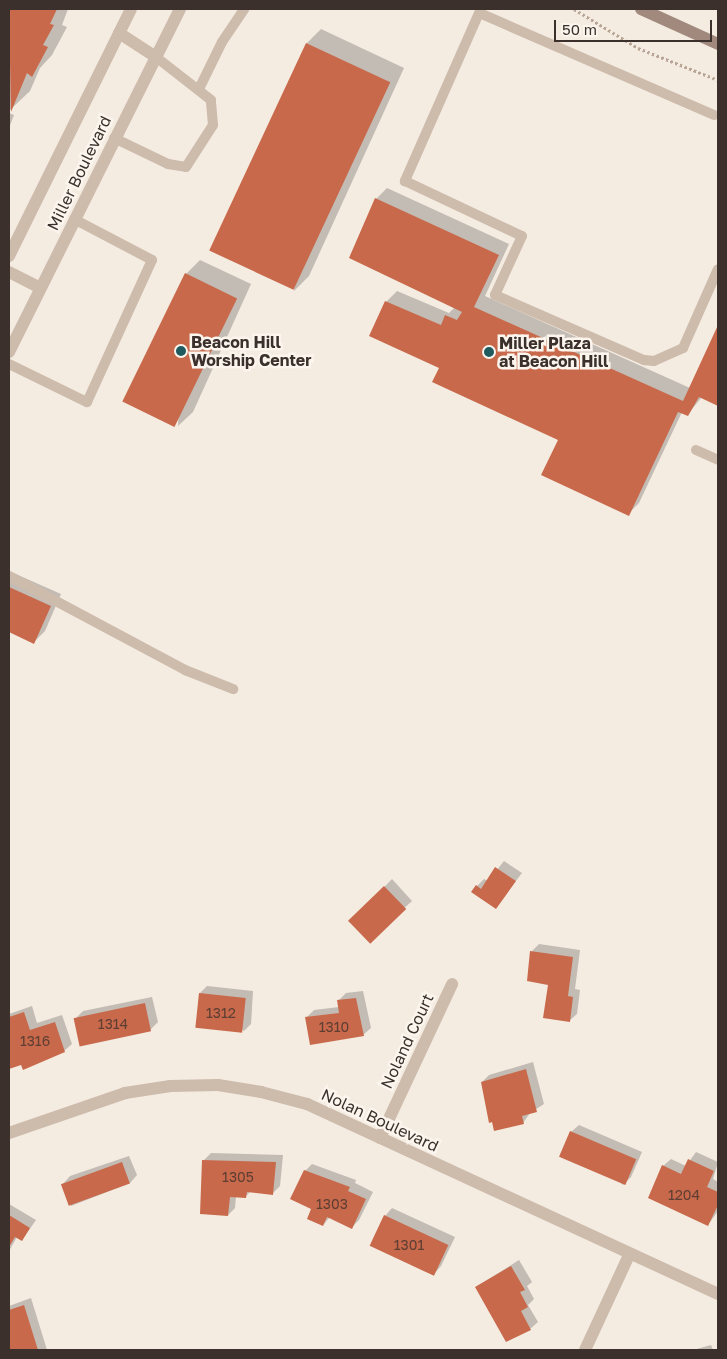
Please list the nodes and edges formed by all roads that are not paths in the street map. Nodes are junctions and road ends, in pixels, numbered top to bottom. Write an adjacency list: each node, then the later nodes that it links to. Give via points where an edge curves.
1 (131, 9): 5 (street, Miller Boulevard)
2 (180, 9): 7 (street, Miller Boulevard)
3 (244, 9): 8 (lane, via 222,42)
4 (642, 9): 6 (main road)
5 (119, 33): 7 (street); 12 (street, Miller Boulevard)
6 (718, 44)
7 (156, 57): 8 (lane); 10 (street, Miller Boulevard)
8 (199, 88): 10 (lane, via 211,100 214,124 186,167 168,164)
9 (717, 113): 13 (lane, via 479,13 405,181 522,236 495,295 644,360 654,361 683,348)
10 (114, 138): 11 (street, Miller Boulevard)
11 (74, 219): 15 (street, Miller Boulevard); 17 (lane, via 152,260 86,402)
12 (9, 256)
13 (718, 269)
14 (9, 272): 15 (street)
15 (40, 288): 16 (street, Miller Boulevard)
16 (9, 352)
17 (9, 364)
18 (696, 450): 19 (lane)
19 (718, 460)
20 (9, 576): 21 (lane, via 185,670)
21 (233, 690)
22 (452, 984): 24 (street, Noland Court)
23 (9, 1133): 24 (street, Nolan Boulevard, via 125,1093 170,1086 218,1085 307,1104)
24 (380, 1138): 25 (street, Nolan Boulevard)
25 (629, 1256): 26 (street, Nolan Boulevard); 27 (street)
26 (718, 1294)
27 (585, 1350)

